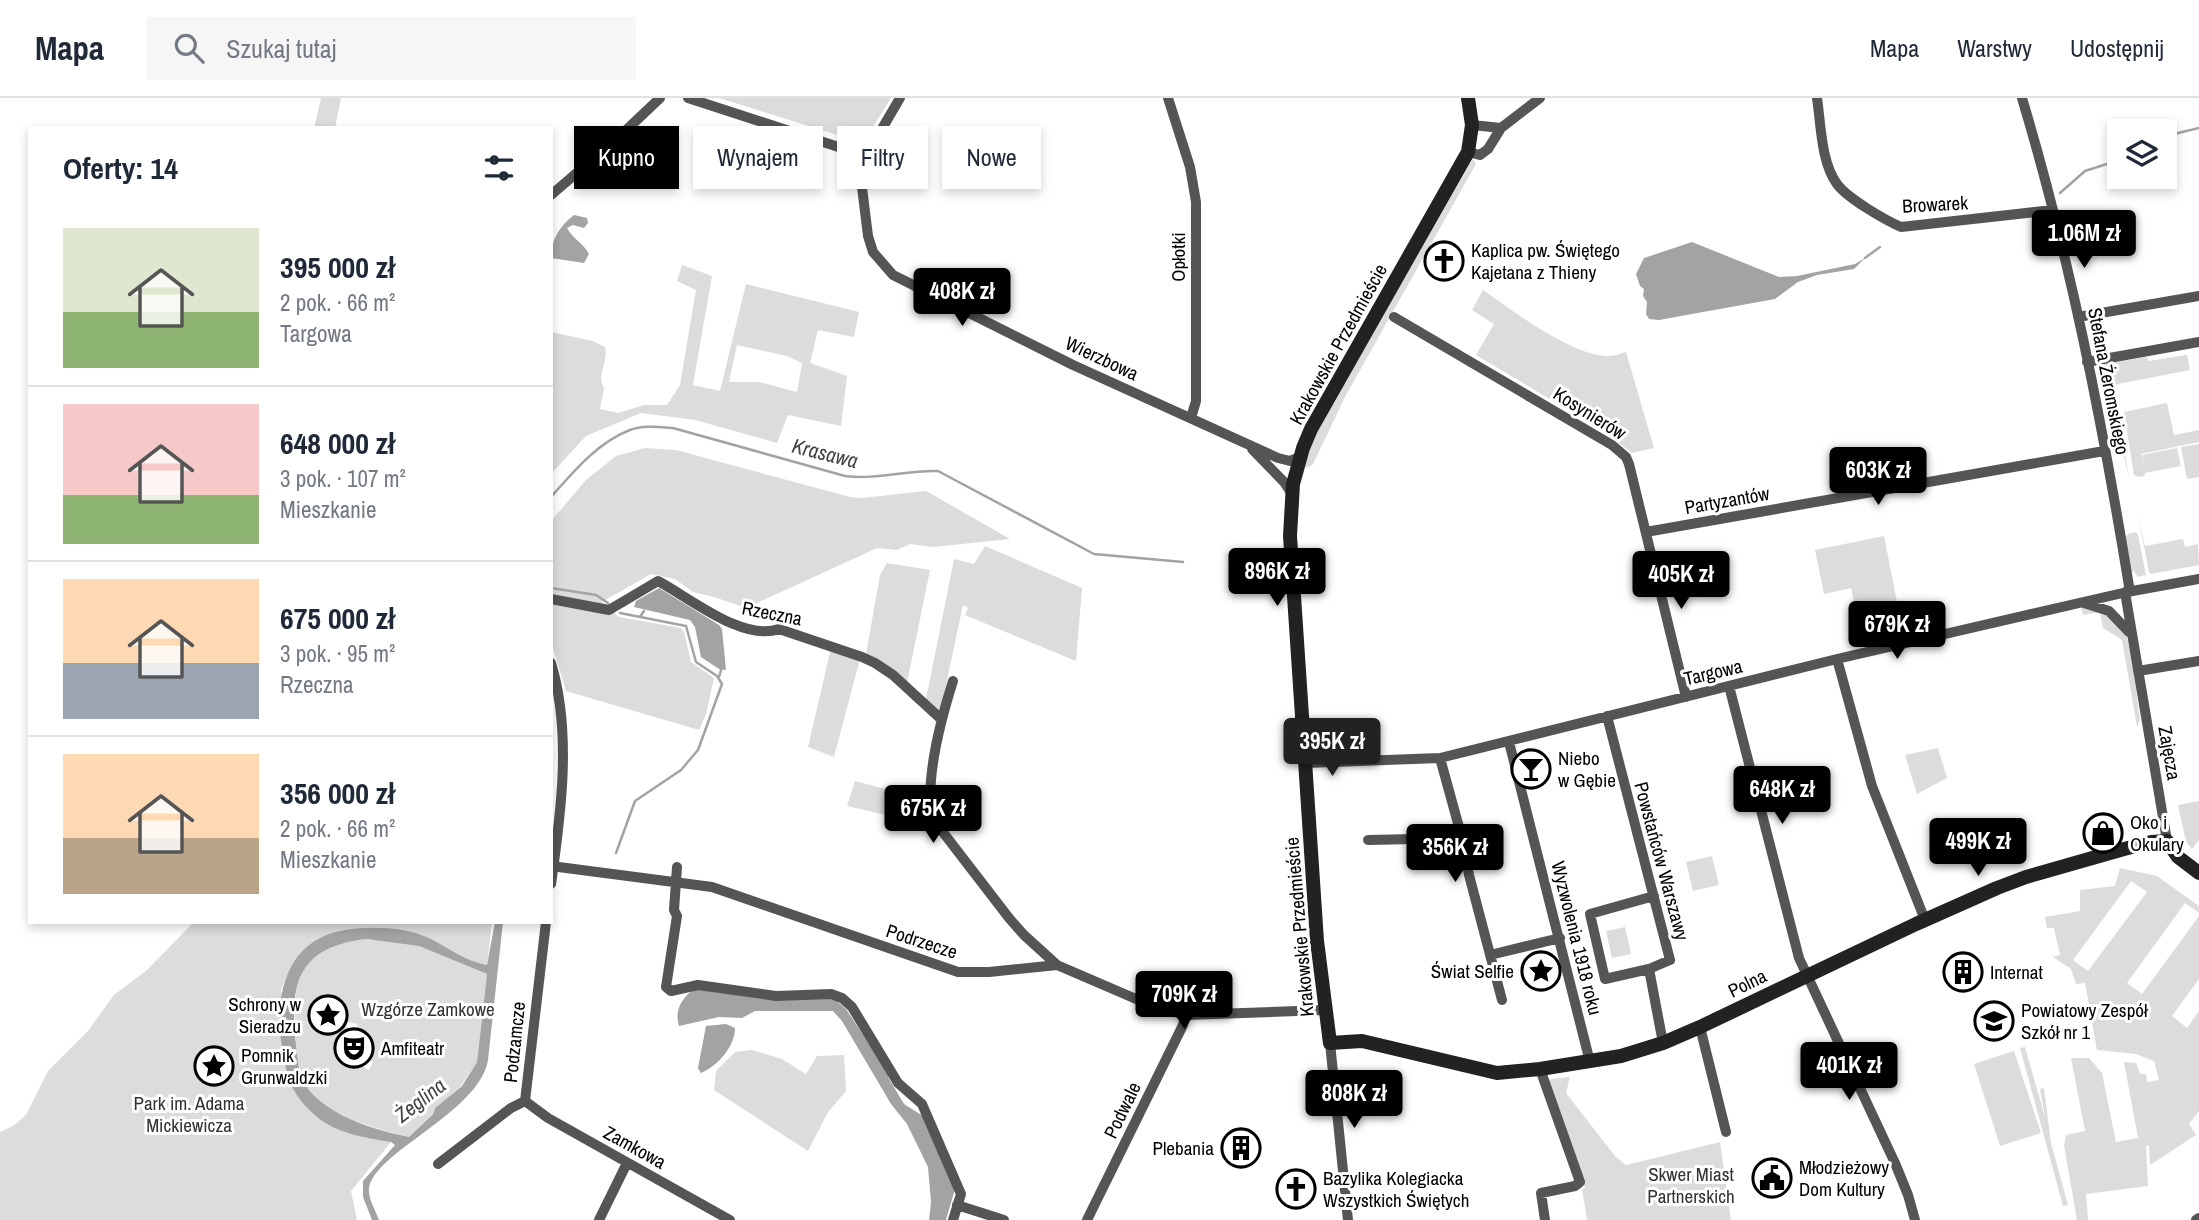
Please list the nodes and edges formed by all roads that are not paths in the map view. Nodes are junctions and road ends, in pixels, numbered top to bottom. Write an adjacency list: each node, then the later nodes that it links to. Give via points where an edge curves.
1 (688, 98): 12 (street)
2 (900, 98): 10 (street, Wierzbowa)
3 (1168, 98): 22 (street, Opłotki, via 1196,202 1196,401)
4 (1468, 98): 9 (street, Krakowskie Przedmieście)
5 (1540, 98): 11 (street)
6 (1817, 98): 16 (street, Browarek, via 1828,165 1838,187 1884,219 1901,227)
7 (2022, 98): 16 (street, Stefana Żeromskiego)
8 (657, 100): 15 (street)
9 (1472, 125): 11 (street); 13 (street, Krakowskie Przedmieście)
10 (884, 126)
11 (1501, 128): 13 (street, via 1488,149)
12 (837, 147)
13 (1474, 153): 25 (street, Krakowskie Przedmieście, via 1329,393)
14 (862, 189): 22 (street, Wierzbowa, via 873,252 893,275)
15 (553, 193)
16 (2053, 210): 19 (street, Stefana Żeromskiego)
17 (2199, 296): 19 (street)
18 (1394, 317): 27 (street, Kosynierów, via 1620,451 1629,464)
19 (2078, 317): 21 (street, Stefana Żeromskiego)
20 (2199, 342): 21 (street)
21 (2087, 362): 24 (street, Stefana Żeromskiego)
22 (1191, 418): 23 (street, Wierzbowa)
23 (1247, 444): 25 (street, Wierzbowa, via 1284,461); 26 (street, Wierzbowa)
24 (2104, 451): 27 (street, Partyzantów); 29 (street, Stefana Żeromskiego)
25 (1300, 457): 26 (street, Krakowskie Przedmieście)
26 (1292, 494): 44 (street, Krakowskie Przedmieście, via 1290,536)
27 (1646, 532): 39 (street, Kosynierów)
28 (2199, 579): 29 (street, Targowa)
29 (2127, 592): 31 (street, Targowa); 32 (street, Zajęcza)
30 (553, 599): 41 (street, Rzeczna, via 609,610 659,581 726,622 768,633 779,629 862,657 893,675)
31 (2080, 602): 32 (street, via 2109,611); 33 (street, Targowa)
32 (2132, 635): 35 (street, Zajęcza)
33 (1838, 659): 38 (street, Targowa); 54 (street, via 1872,786)
34 (2199, 661): 35 (street)
35 (2138, 671): 47 (street, Zajęcza)
36 (553, 672): 48 (street, via 562,750)
37 (953, 681): 41 (street)
38 (1729, 686): 39 (street, Targowa); 60 (street)
39 (1686, 696): 40 (street, Targowa)
40 (1606, 716): 42 (street, Targowa); 53 (street, Powstańców Warszawy)
41 (941, 719): 58 (street, via 932,818 1016,926)
42 (1509, 742): 43 (street, Targowa); 56 (street, Wyzwolenia 1918 roku)
43 (1440, 758): 44 (street, Targowa); 45 (street)
44 (1305, 763): 62 (street, Krakowskie Przedmieście)
45 (1462, 838): 46 (street); 57 (street)
46 (1368, 840)
47 (2167, 841): 51 (street, via 2178,858); 54 (street, Polna, via 2026,877)
48 (553, 854)
49 (553, 866): 52 (street, Podrzecze)
50 (677, 867): 52 (street)
51 (2199, 873)
52 (675, 881): 58 (street, Podrzecze, via 738,895 947,970 968,973); 73 (street, via 677,916 666,986 671,990 698,985 776,996 820,993 842,998 898,1083 922,1104 957,1182 961,1194)
53 (1654, 896): 59 (street, Powstańców Warszawy, via 1670,960); 59 (street, via 1590,914 1605,979)
54 (1925, 920): 60 (street, Polna)
55 (546, 924): 69 (street, Podzamcze)
56 (1560, 938): 57 (street); 67 (street, Wyzwolenia 1918 roku)
57 (1490, 955): 61 (street)
58 (1057, 965): 63 (street, Podrzecze, via 1139,1001)
59 (1649, 969): 66 (street)
60 (1807, 976): 64 (street, Polna); 81 (street, via 1895,1163)
61 (1502, 1000)
62 (1325, 1010): 63 (street, Podrzecze); 65 (street, Krakowskie Przedmieście)
63 (1185, 1015): 78 (street, Podwale)
64 (1700, 1027): 66 (street, Polna); 70 (street)
65 (1329, 1043): 68 (street, Polna, via 1362,1041 1497,1073); 79 (street)
66 (1663, 1043): 67 (street, Polna)
67 (1590, 1062): 68 (street, Polna)
68 (1540, 1069): 80 (street, via 1580,1182 1541,1193)
69 (525, 1101): 71 (street, Zamkowa); 72 (street, Podzamcze)
70 (1726, 1132)
71 (627, 1163): 74 (street); 75 (street, Zamkowa)
72 (438, 1164)
73 (957, 1205): 76 (street); 77 (street)
74 (599, 1220)
75 (730, 1220)
76 (953, 1220)
77 (1004, 1220)
78 (1087, 1220)
79 (1348, 1220)
80 (1545, 1220)
81 (1915, 1220)

